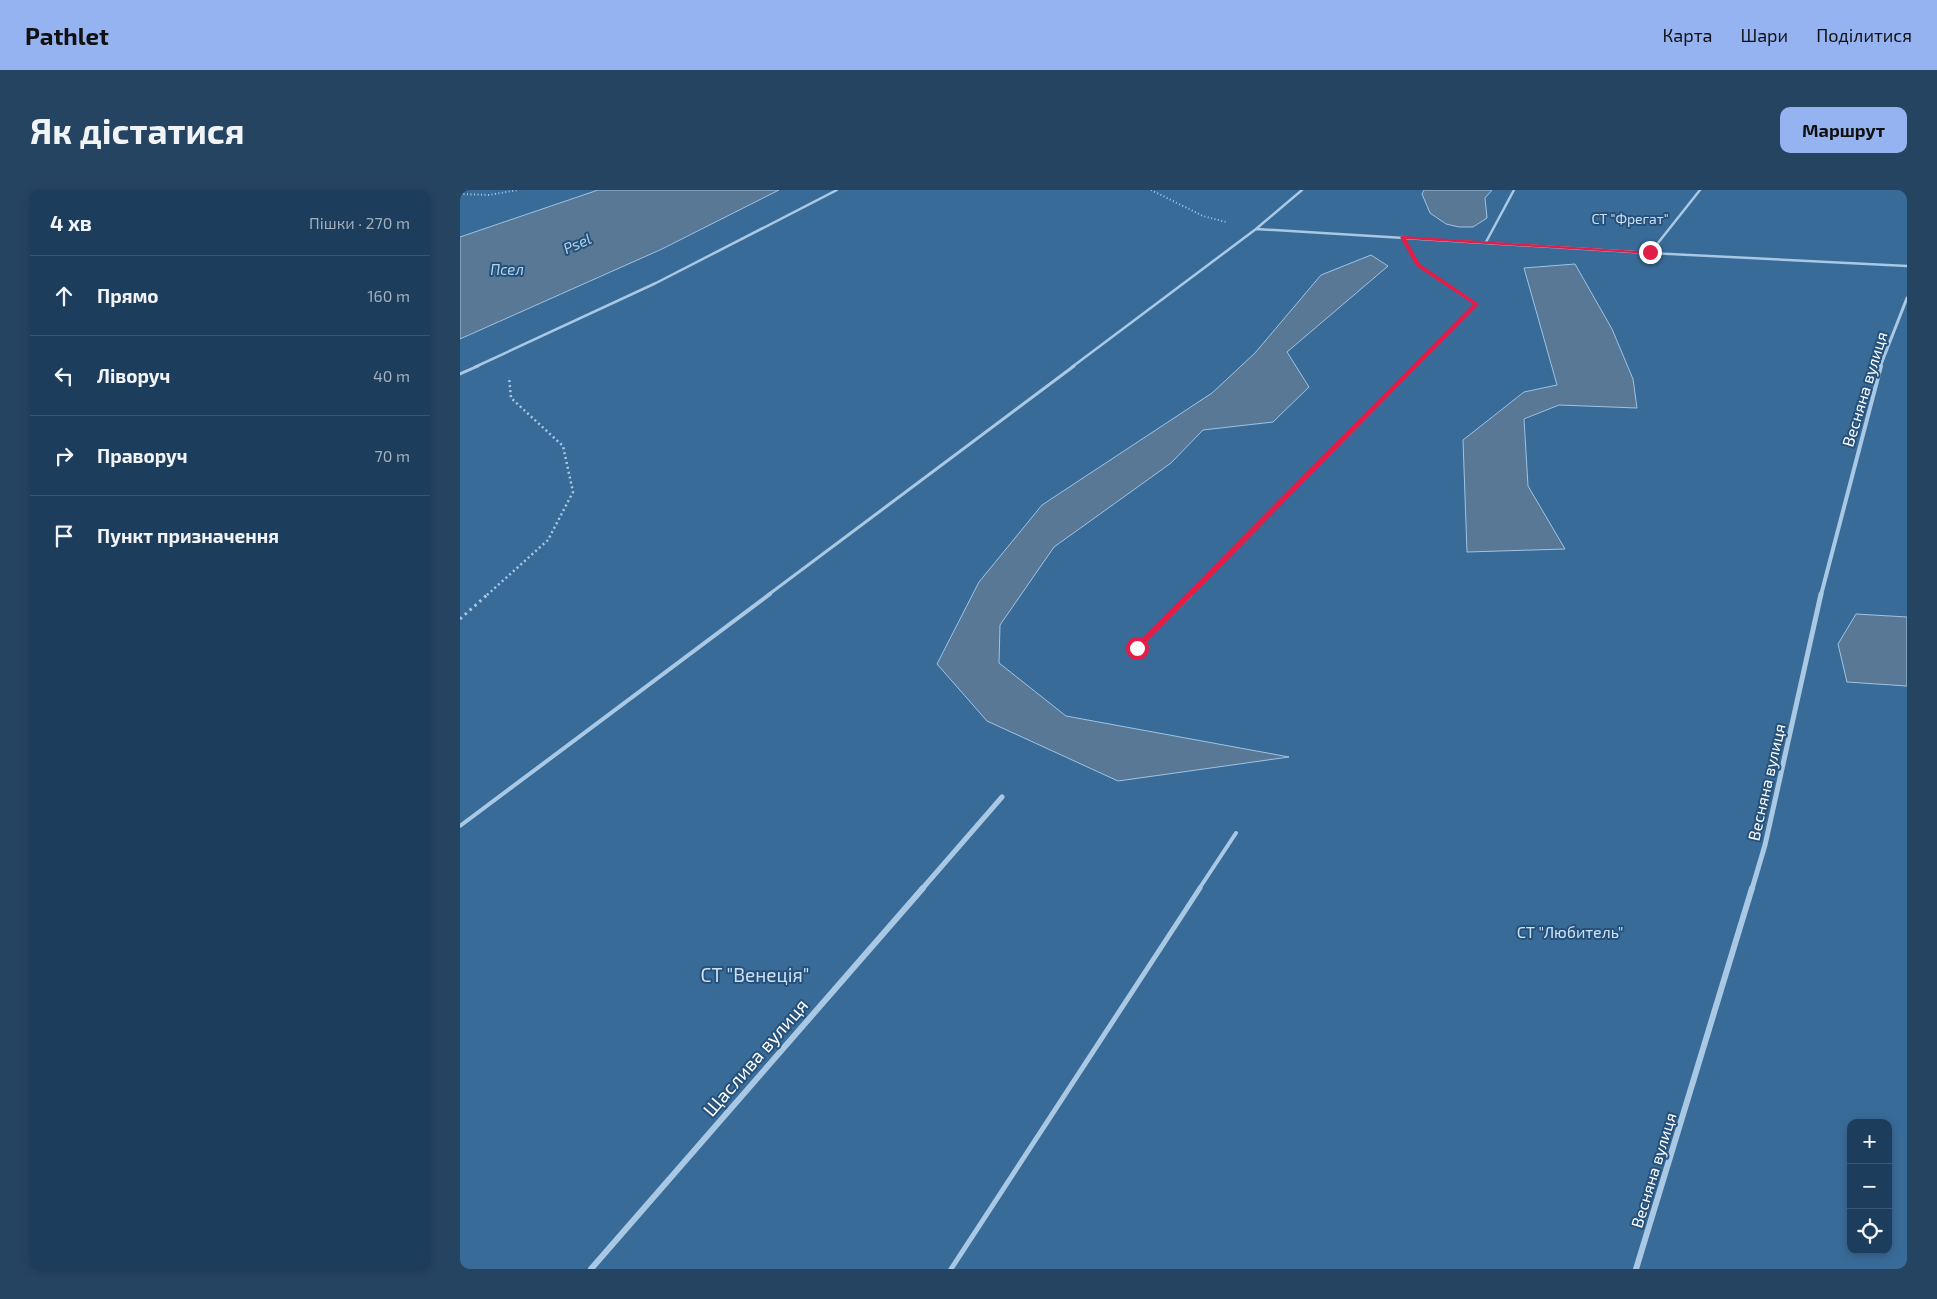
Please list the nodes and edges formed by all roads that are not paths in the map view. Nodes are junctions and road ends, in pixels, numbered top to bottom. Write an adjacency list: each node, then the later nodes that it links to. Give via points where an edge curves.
1 (837, 190): 11 (lane, via 656,282)
2 (1302, 190): 5 (lane)
3 (1514, 190): 7 (lane)
4 (1700, 190): 8 (lane)
5 (1256, 229): 6 (lane); 14 (lane)
6 (1402, 237): 7 (lane); 12 (lane, via 1418,265 1476,304)
7 (1486, 242): 8 (lane)
8 (1650, 252): 9 (lane)
9 (1907, 266)
10 (1907, 298): 18 (street, Весняна вулиця, via 1880,368 1824,582 1765,845)
11 (460, 374)
12 (1137, 648)
13 (1002, 796): 16 (street, Щаслива вулиця)
14 (460, 826)
15 (1236, 832): 17 (lane)
16 (591, 1269)
17 (951, 1269)
18 (1636, 1269)

